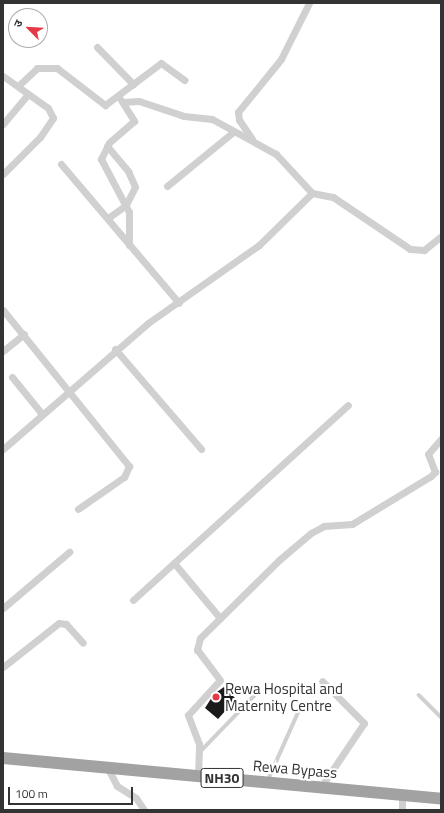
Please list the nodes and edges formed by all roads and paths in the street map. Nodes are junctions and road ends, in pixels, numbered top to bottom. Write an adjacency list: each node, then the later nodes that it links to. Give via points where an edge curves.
1 (309, 3): 11 (street, via 281,59 238,112 239,120)
2 (98, 47): 5 (street)
3 (3, 76): 6 (street)
4 (184, 80): 5 (street, via 161,64)
5 (133, 84): 8 (street)
6 (18, 86): 7 (street); 8 (street, via 37,68 46,66 70,75 102,104 108,105)
7 (28, 94): 9 (street); 14 (street, via 48,108 53,118 40,137)
8 (121, 99): 10 (street, via 139,100 184,116 212,119); 12 (street, via 134,120)
9 (3, 124)
10 (232, 133): 11 (street); 15 (street)
11 (252, 139): 16 (street, via 276,154)
12 (107, 146): 17 (street, via 101,166); 17 (street, via 134,180 135,193)
13 (62, 164): 18 (street)
14 (3, 174)
15 (168, 186)
16 (312, 193): 19 (street, via 333,197 410,249 424,250); 21 (street, via 254,249)
17 (126, 205): 18 (street); 20 (street, via 132,226)
18 (108, 218): 20 (street)
19 (441, 236)
20 (129, 245): 21 (street)
21 (179, 303): 24 (street)
22 (3, 310): 23 (street)
23 (24, 334): 25 (street); 27 (street)
24 (115, 349): 27 (street); 32 (street)
25 (3, 351)
26 (12, 377): 29 (street)
27 (70, 389): 29 (street); 33 (street, via 129,466 124,477)
28 (348, 405): 35 (street)
29 (42, 414): 31 (street)
30 (441, 439): 38 (street, via 428,454 435,472 432,476 352,524 324,526 311,533)
31 (3, 449)
32 (201, 449)
33 (78, 509)
34 (69, 552): 37 (street)
35 (174, 563): 36 (street); 38 (street)
36 (133, 600)
37 (3, 608)
38 (220, 618): 46 (street, via 200,638 197,646 220,680 188,715)
39 (83, 643): 40 (street, via 66,624 59,623)
40 (3, 667)
41 (322, 681): 51 (street, via 364,723)
42 (258, 692): 46 (lane)
43 (419, 695): 45 (lane)
44 (301, 706): 50 (lane)
45 (441, 717)
46 (200, 752): 49 (street)
47 (3, 758): 48 (highway, Rewa Bypass / NH30)
48 (107, 767): 49 (highway, Rewa Bypass / NH30); 54 (street, via 117,786 136,798)
49 (198, 776): 50 (highway, Rewa Bypass / NH30)
50 (266, 782): 51 (highway, Rewa Bypass / NH30)
51 (322, 787): 52 (highway, Rewa Bypass / NH30)
52 (402, 796): 53 (highway, Rewa Bypass / NH30); 55 (street)
53 (441, 799)
54 (144, 810)
55 (402, 810)

